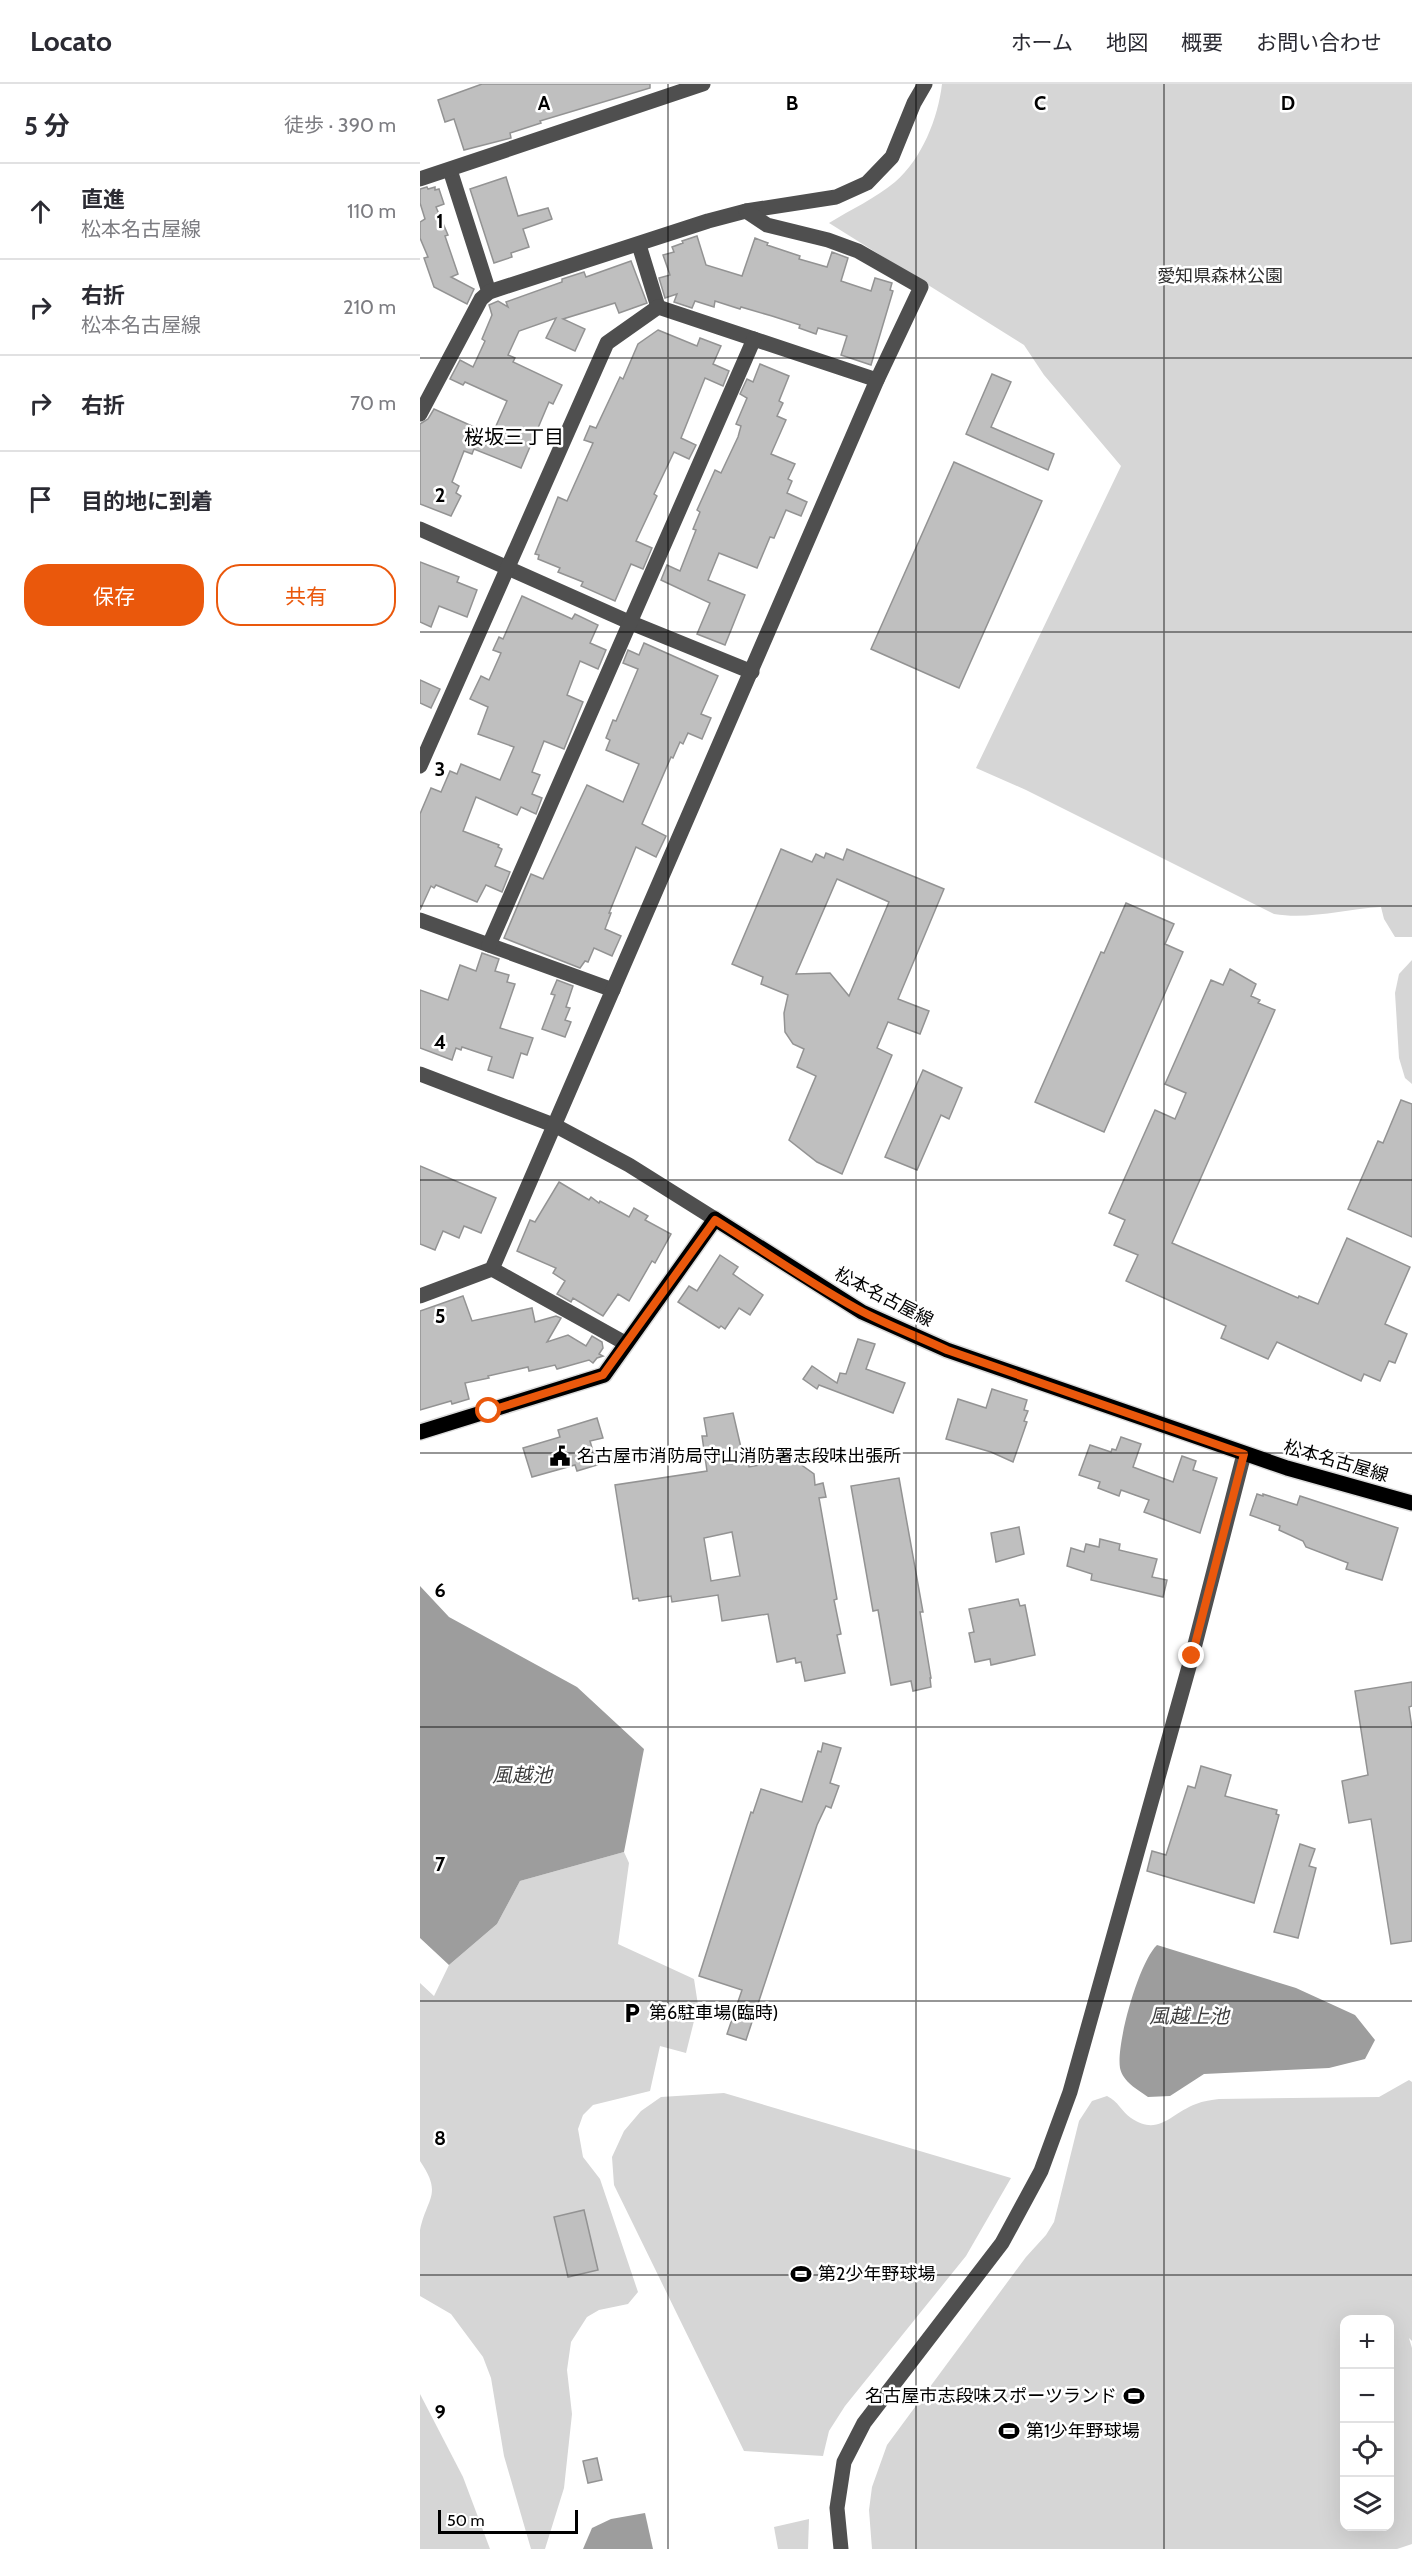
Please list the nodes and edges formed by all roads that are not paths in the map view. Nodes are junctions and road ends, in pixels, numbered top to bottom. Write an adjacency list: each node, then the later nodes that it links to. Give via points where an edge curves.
1 (703, 84): 3 (street)
2 (926, 84): 5 (street, via 892,157 867,183 836,197)
3 (450, 170): 4 (street); 7 (street)
4 (420, 178)
5 (746, 211): 6 (street); 10 (street, via 767,225 858,251 921,287)
6 (639, 245): 7 (street); 8 (street)
7 (489, 292): 11 (street, via 481,299)
8 (658, 307): 9 (street); 13 (street, via 607,343)
9 (754, 339): 10 (street); 14 (street)
10 (877, 380): 15 (street)
11 (420, 414)
12 (420, 529): 13 (street)
13 (509, 569): 14 (street); 16 (street)
14 (629, 622): 15 (street); 18 (street)
15 (752, 672): 19 (street)
16 (420, 766)
17 (420, 920): 18 (street)
18 (489, 945): 19 (street)
19 (613, 990): 21 (street)
20 (420, 1074): 21 (street)
21 (556, 1126): 22 (street, via 628,1165); 23 (street)
22 (715, 1220): 25 (main road); 27 (main road, 松本名古屋線, via 862,1311 947,1350)
23 (492, 1269): 24 (street); 25 (street)
24 (420, 1296)
25 (625, 1343): 26 (main road, via 603,1375)
26 (420, 1432)
27 (1244, 1454): 28 (main road, 松本名古屋線); 29 (street, via 1070,2092 1045,2161 1002,2243 864,2423 844,2462 837,2508)
28 (1412, 1503)
29 (841, 2549)

